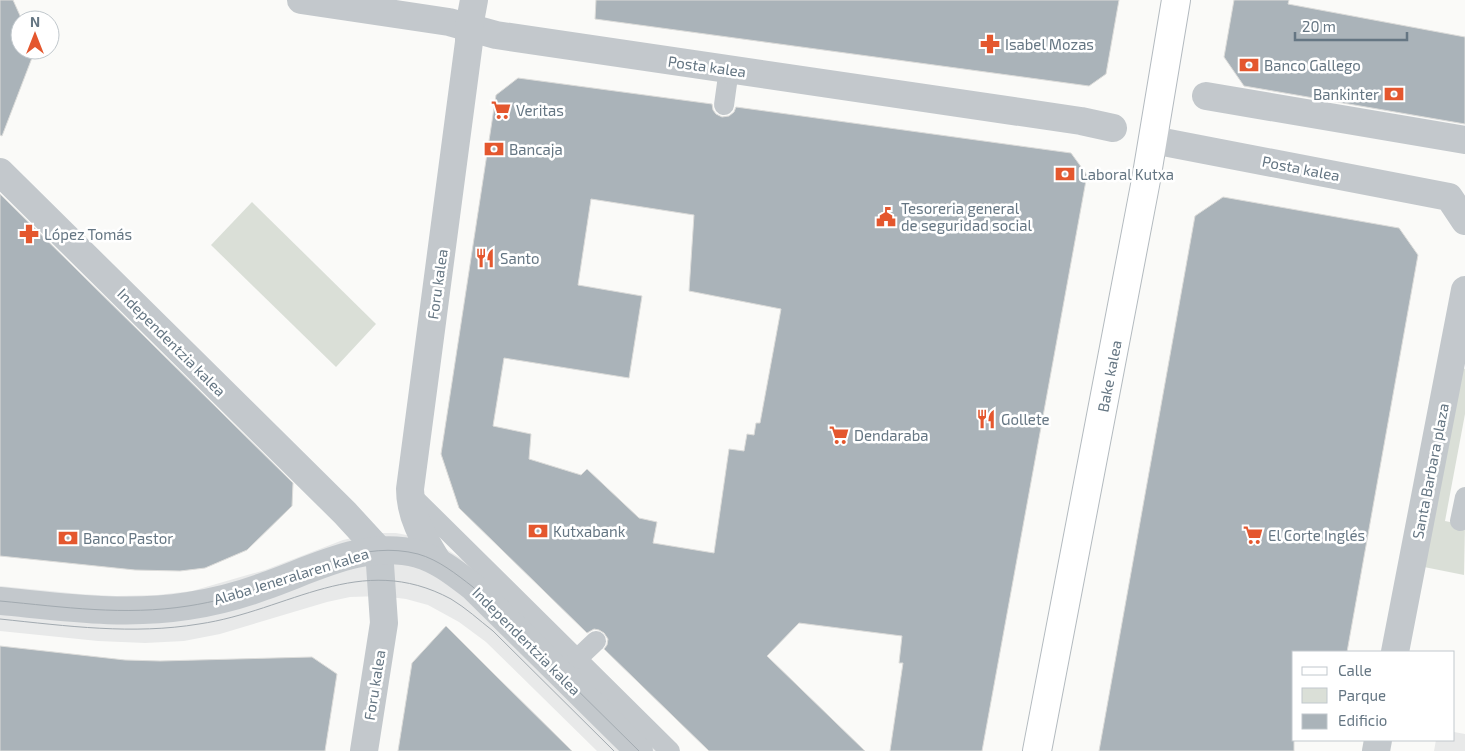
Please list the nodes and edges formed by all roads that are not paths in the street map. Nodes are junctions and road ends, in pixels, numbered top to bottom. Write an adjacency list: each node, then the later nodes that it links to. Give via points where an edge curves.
1 (301, 0): 4 (street, Posta kalea)
2 (474, 0): 4 (street, Foru kalea)
3 (1176, 0): 9 (main road, Bake kalea)
4 (469, 27): 5 (street, Posta kalea, via 496,35); 15 (street, Foru kalea)
5 (729, 69): 7 (lane); 8 (street, Posta kalea)
6 (1206, 96): 10 (street)
7 (724, 105)
8 (1113, 128)
9 (1153, 140): 12 (street, Posta kalea); 27 (main road, Bake kalea)
10 (1465, 140)
11 (0, 172): 18 (street, Independentzia kalea, via 345,513)
12 (1457, 200): 13 (street)
13 (1465, 221)
14 (1465, 290): 22 (street, Santa Barbara plaza)
15 (410, 494): 19 (street, Foru kalea, via 411,510); 23 (lane)
16 (1465, 497): 17 (lane)
17 (1460, 521)
18 (391, 550): 19 (street, Independentzia kalea); 20 (street, Alaba Jeneralaren kalea, via 344,558 242,594 190,606 106,611); 24 (street, Foru kalea, via 384,623)
19 (438, 562): 25 (street, Independentzia kalea, via 473,587)
20 (0, 601)
21 (596, 641): 23 (lane)
22 (1396, 651)
23 (577, 659): 26 (lane)
24 (364, 751)
25 (639, 751)
26 (670, 751)
27 (1037, 751)

